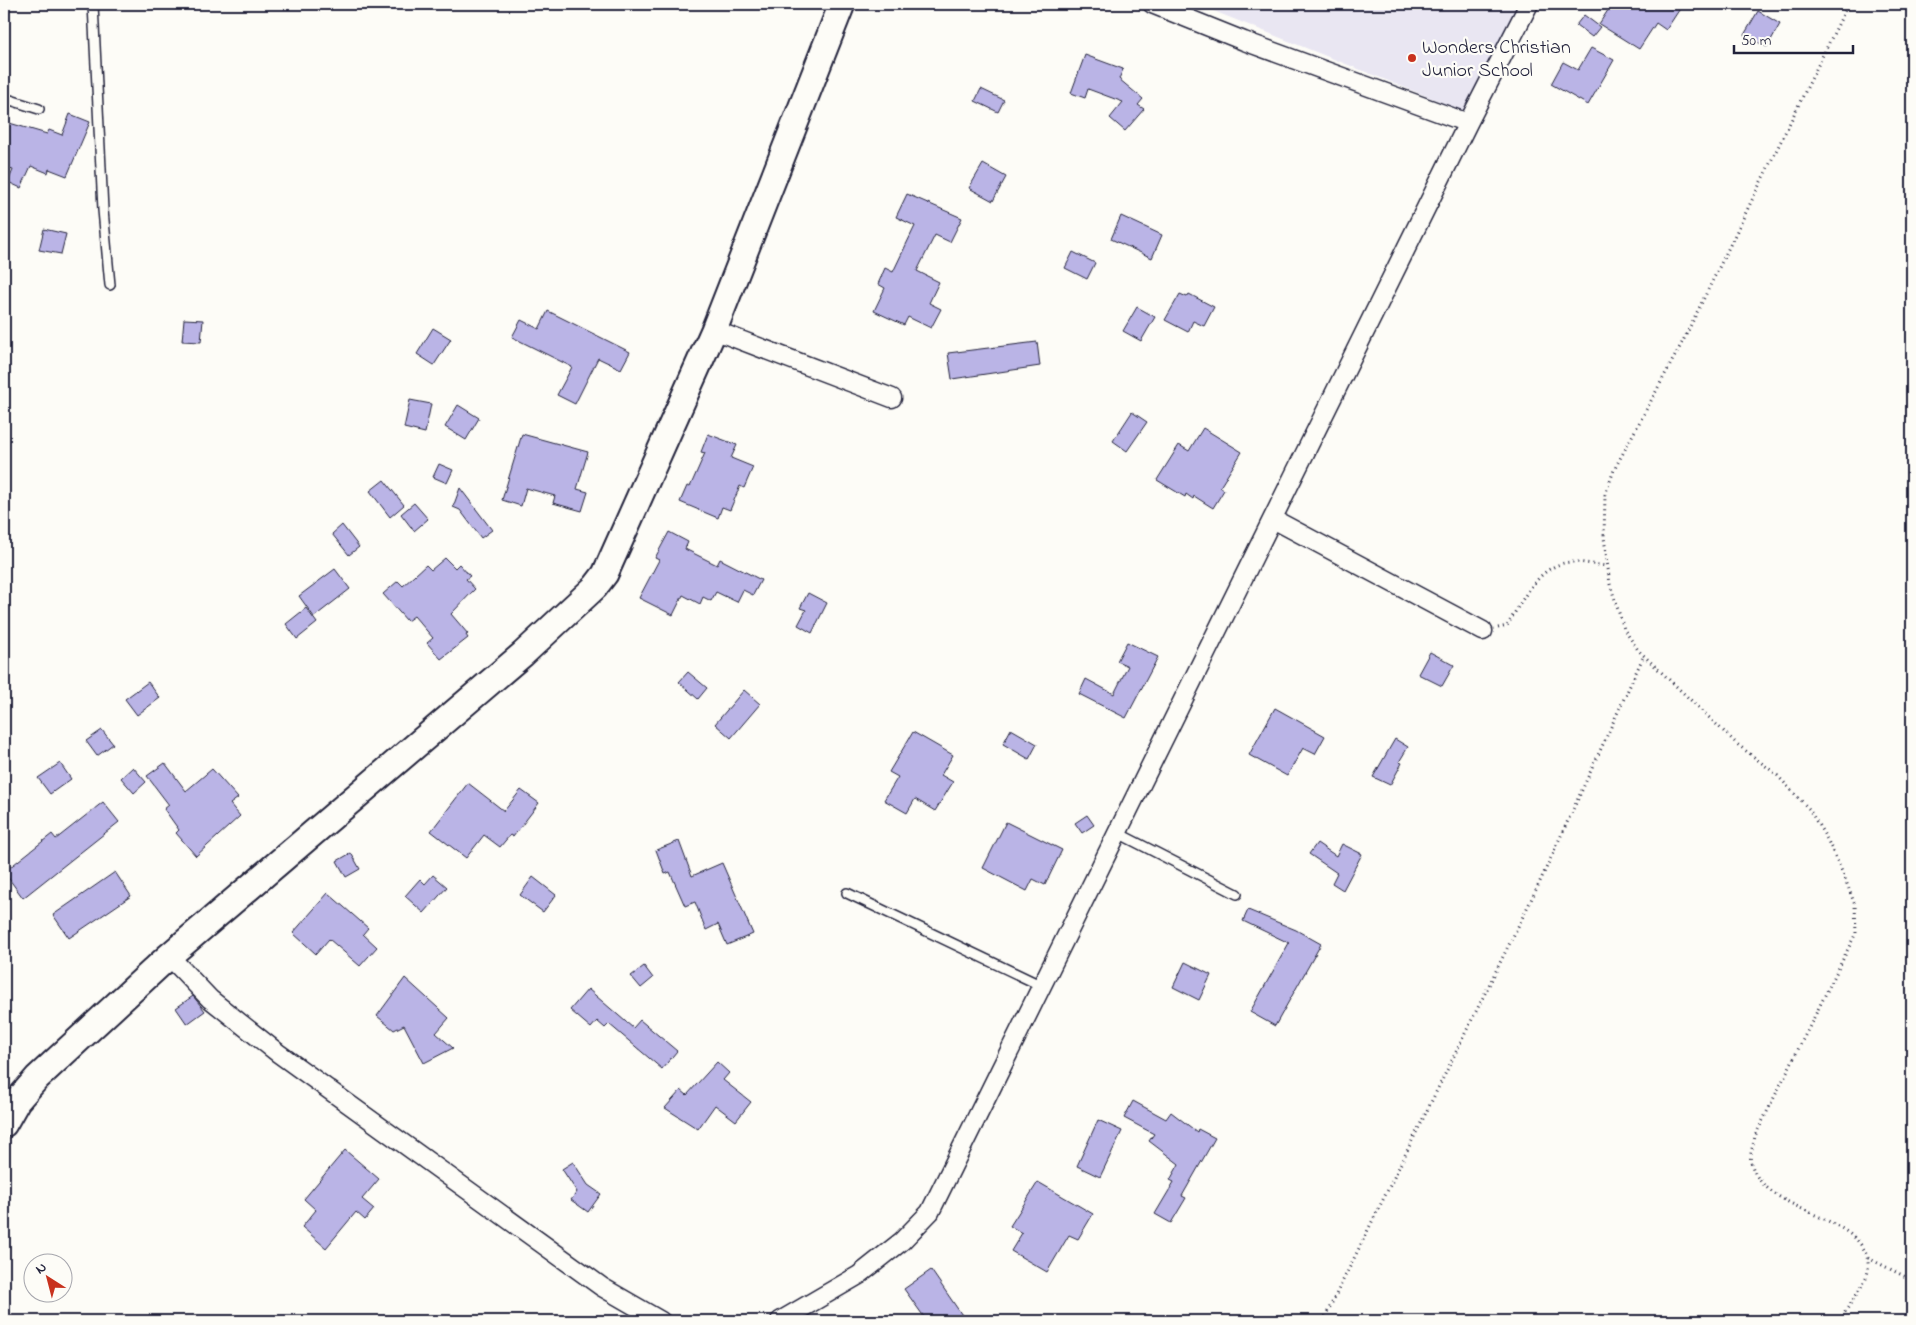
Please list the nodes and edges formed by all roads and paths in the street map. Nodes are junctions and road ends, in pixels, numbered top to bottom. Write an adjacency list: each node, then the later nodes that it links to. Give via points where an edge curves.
1 (93, 4): 9 (lane)
2 (842, 4): 10 (street)
3 (1152, 4): 8 (street)
4 (1529, 4): 8 (street)
5 (1848, 4): 13 (path, via 1683,341 1614,470 1605,495 1604,537)
6 (4, 98): 7 (lane)
7 (39, 109)
8 (1468, 123): 12 (street)
9 (110, 285)
10 (714, 330): 11 (street); 19 (street, via 613,560 595,587 523,654)
11 (892, 398)
12 (1273, 520): 14 (street); 16 (street)
13 (1608, 566): 14 (path, via 1570,562 1544,571 1508,626); 15 (path, via 1624,629)
14 (1482, 631)
15 (1644, 655): 22 (path, via 1737,744 1776,774 1809,809 1828,841 1855,905 1856,933 1759,1128 1751,1161 1766,1187 1793,1206 1838,1226 1862,1246); 26 (path, via 1537,888)
16 (1116, 832): 18 (lane); 20 (street)
17 (847, 893): 20 (lane)
18 (1237, 894)
19 (169, 956): 21 (street, via 38,1078 17,1101); 24 (street, via 210,999 278,1053 602,1287)
20 (1042, 986): 25 (street, via 930,1212 902,1242 859,1276)
21 (4, 1124)
22 (1868, 1258): 23 (path); 27 (path, via 1868,1274)
23 (1912, 1280)
24 (661, 1321)
25 (780, 1321)
26 (1323, 1321)
27 (1840, 1321)

